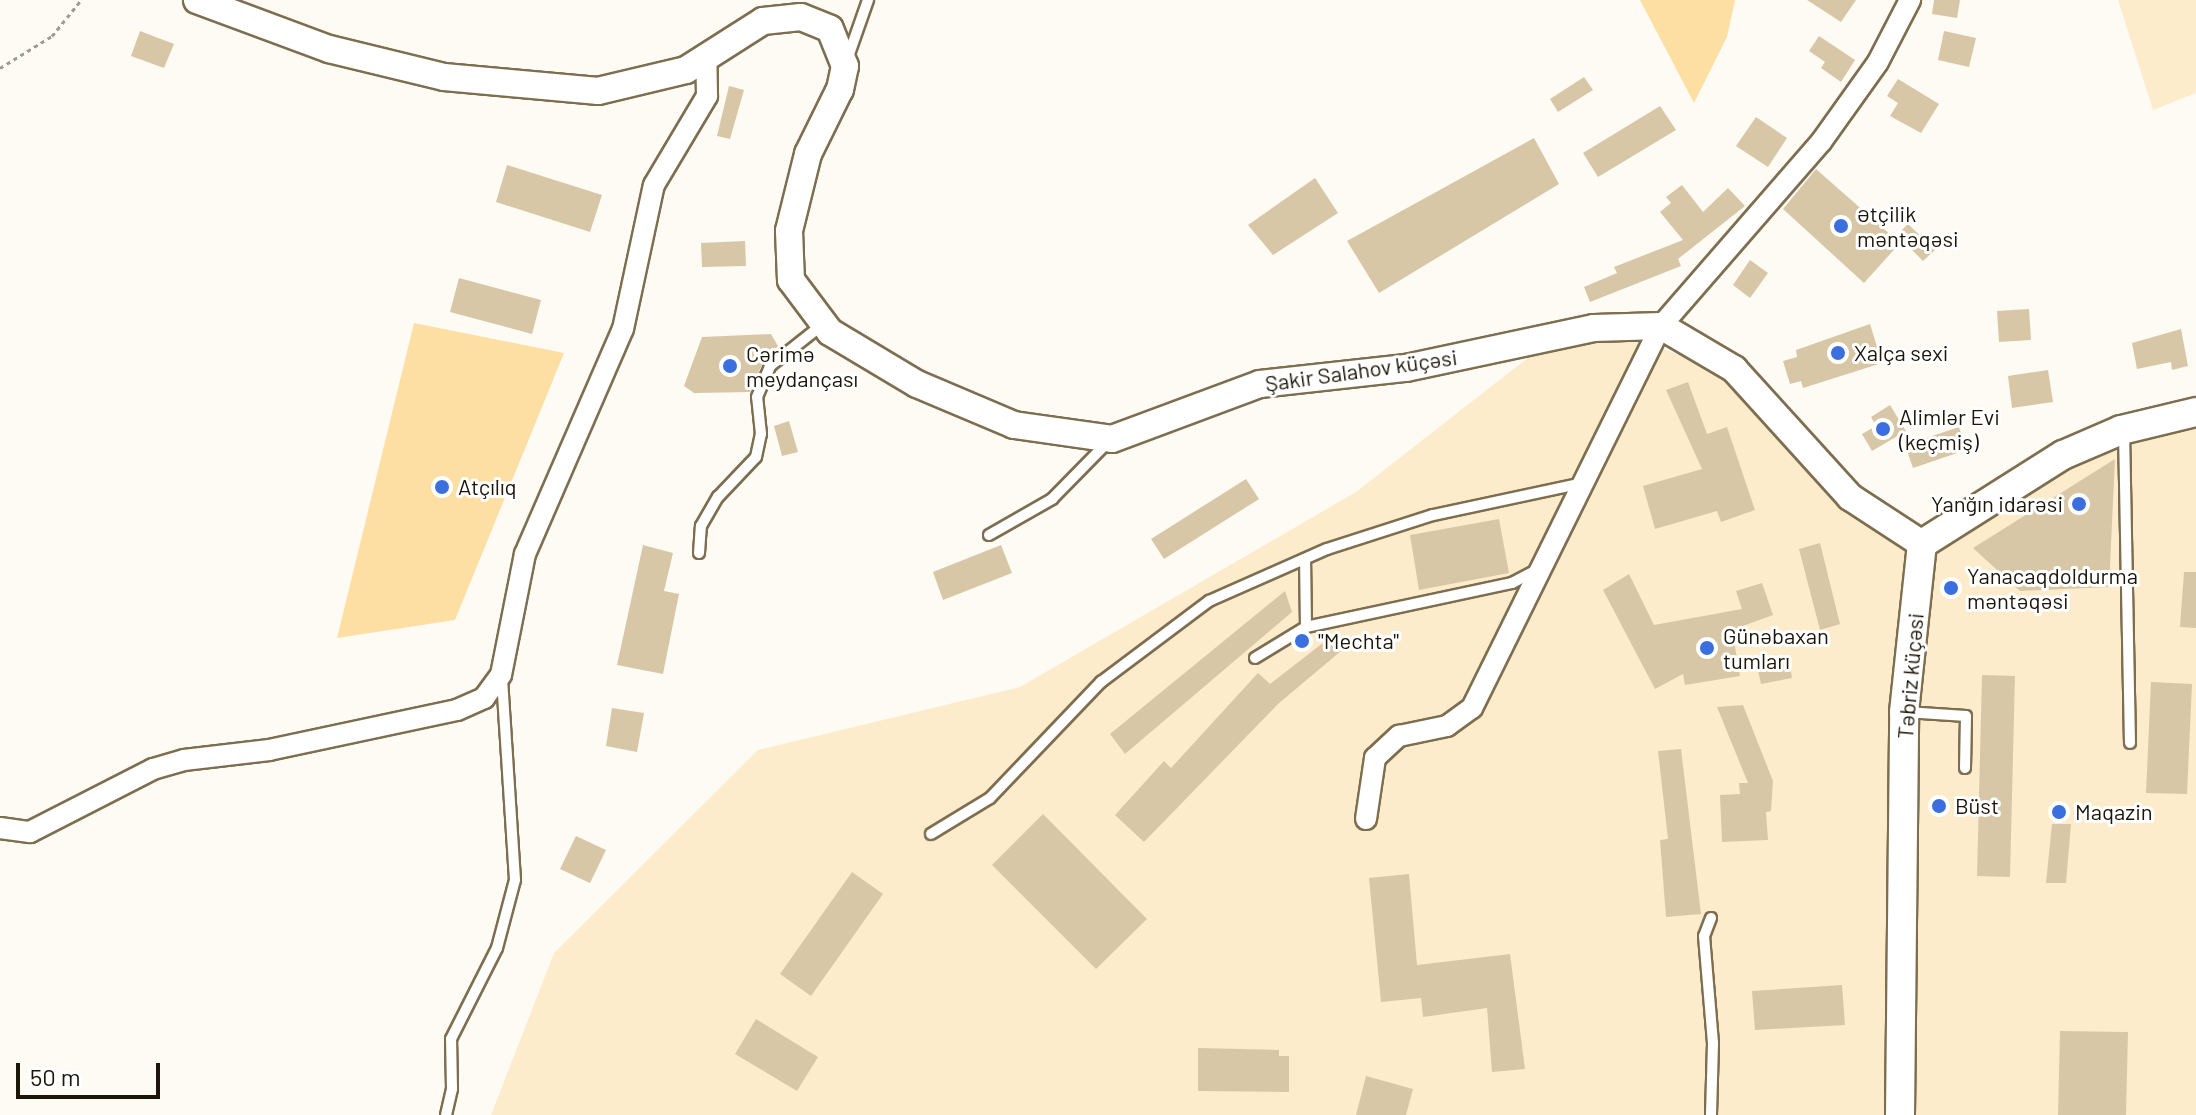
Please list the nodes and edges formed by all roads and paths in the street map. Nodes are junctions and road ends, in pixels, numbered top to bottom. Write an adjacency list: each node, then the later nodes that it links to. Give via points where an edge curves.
1 (81, 0): 7 (path, via 52,36)
2 (197, 0): 5 (street, via 329,49 444,77 598,91 686,70)
3 (1910, 0): 9 (street, via 1878,62 1821,142)
4 (869, 1): 6 (lane)
5 (706, 57): 6 (street, via 763,21 801,17 830,29); 21 (street, via 707,96 654,185 623,329 525,554)
6 (845, 66): 8 (street, Şakir Salahov küçəsi, via 840,89 808,154 789,231 791,280)
7 (0, 68)
8 (824, 324): 12 (street, Şakir Salahov küçəsi, via 917,384 1014,425); 16 (lane, via 770,366 757,397 761,434 756,457 718,497 701,526)
9 (1661, 326): 12 (street, Şakir Salahov küçəsi, via 1594,328 1406,368 1260,384); 13 (street); 15 (street, via 1734,369 1850,497)
10 (2196, 412): 11 (main road)
11 (2124, 429): 15 (main road, via 2063,455); 23 (lane)
12 (1112, 439): 14 (lane, via 1052,499)
13 (1579, 484): 17 (lane, via 1433,515); 18 (street)
14 (989, 535)
15 (1922, 544): 22 (main road, Təbriz küçəsi)
16 (699, 553)
17 (1305, 559): 19 (lane); 27 (lane, via 1197,610 1101,682 990,798)
18 (1536, 570): 19 (lane, via 1512,583); 25 (street, via 1472,708 1447,726 1399,736 1375,758)
19 (1306, 627): 20 (lane)
20 (1255, 658)
21 (501, 675): 26 (street, via 484,698 457,710 269,750 184,760 153,769 30,832); 29 (lane, via 515,880 497,948 451,1039 452,1089)
22 (1904, 712): 24 (lane, via 1966,716); 31 (main road, Təbriz küçəsi)
23 (2130, 743)
24 (1965, 768)
25 (1366, 819)
26 (0, 828)
27 (931, 834)
28 (1711, 918): 30 (lane, via 1704,936 1713,1043)
29 (446, 1115)
30 (1711, 1115)
31 (1900, 1115)

